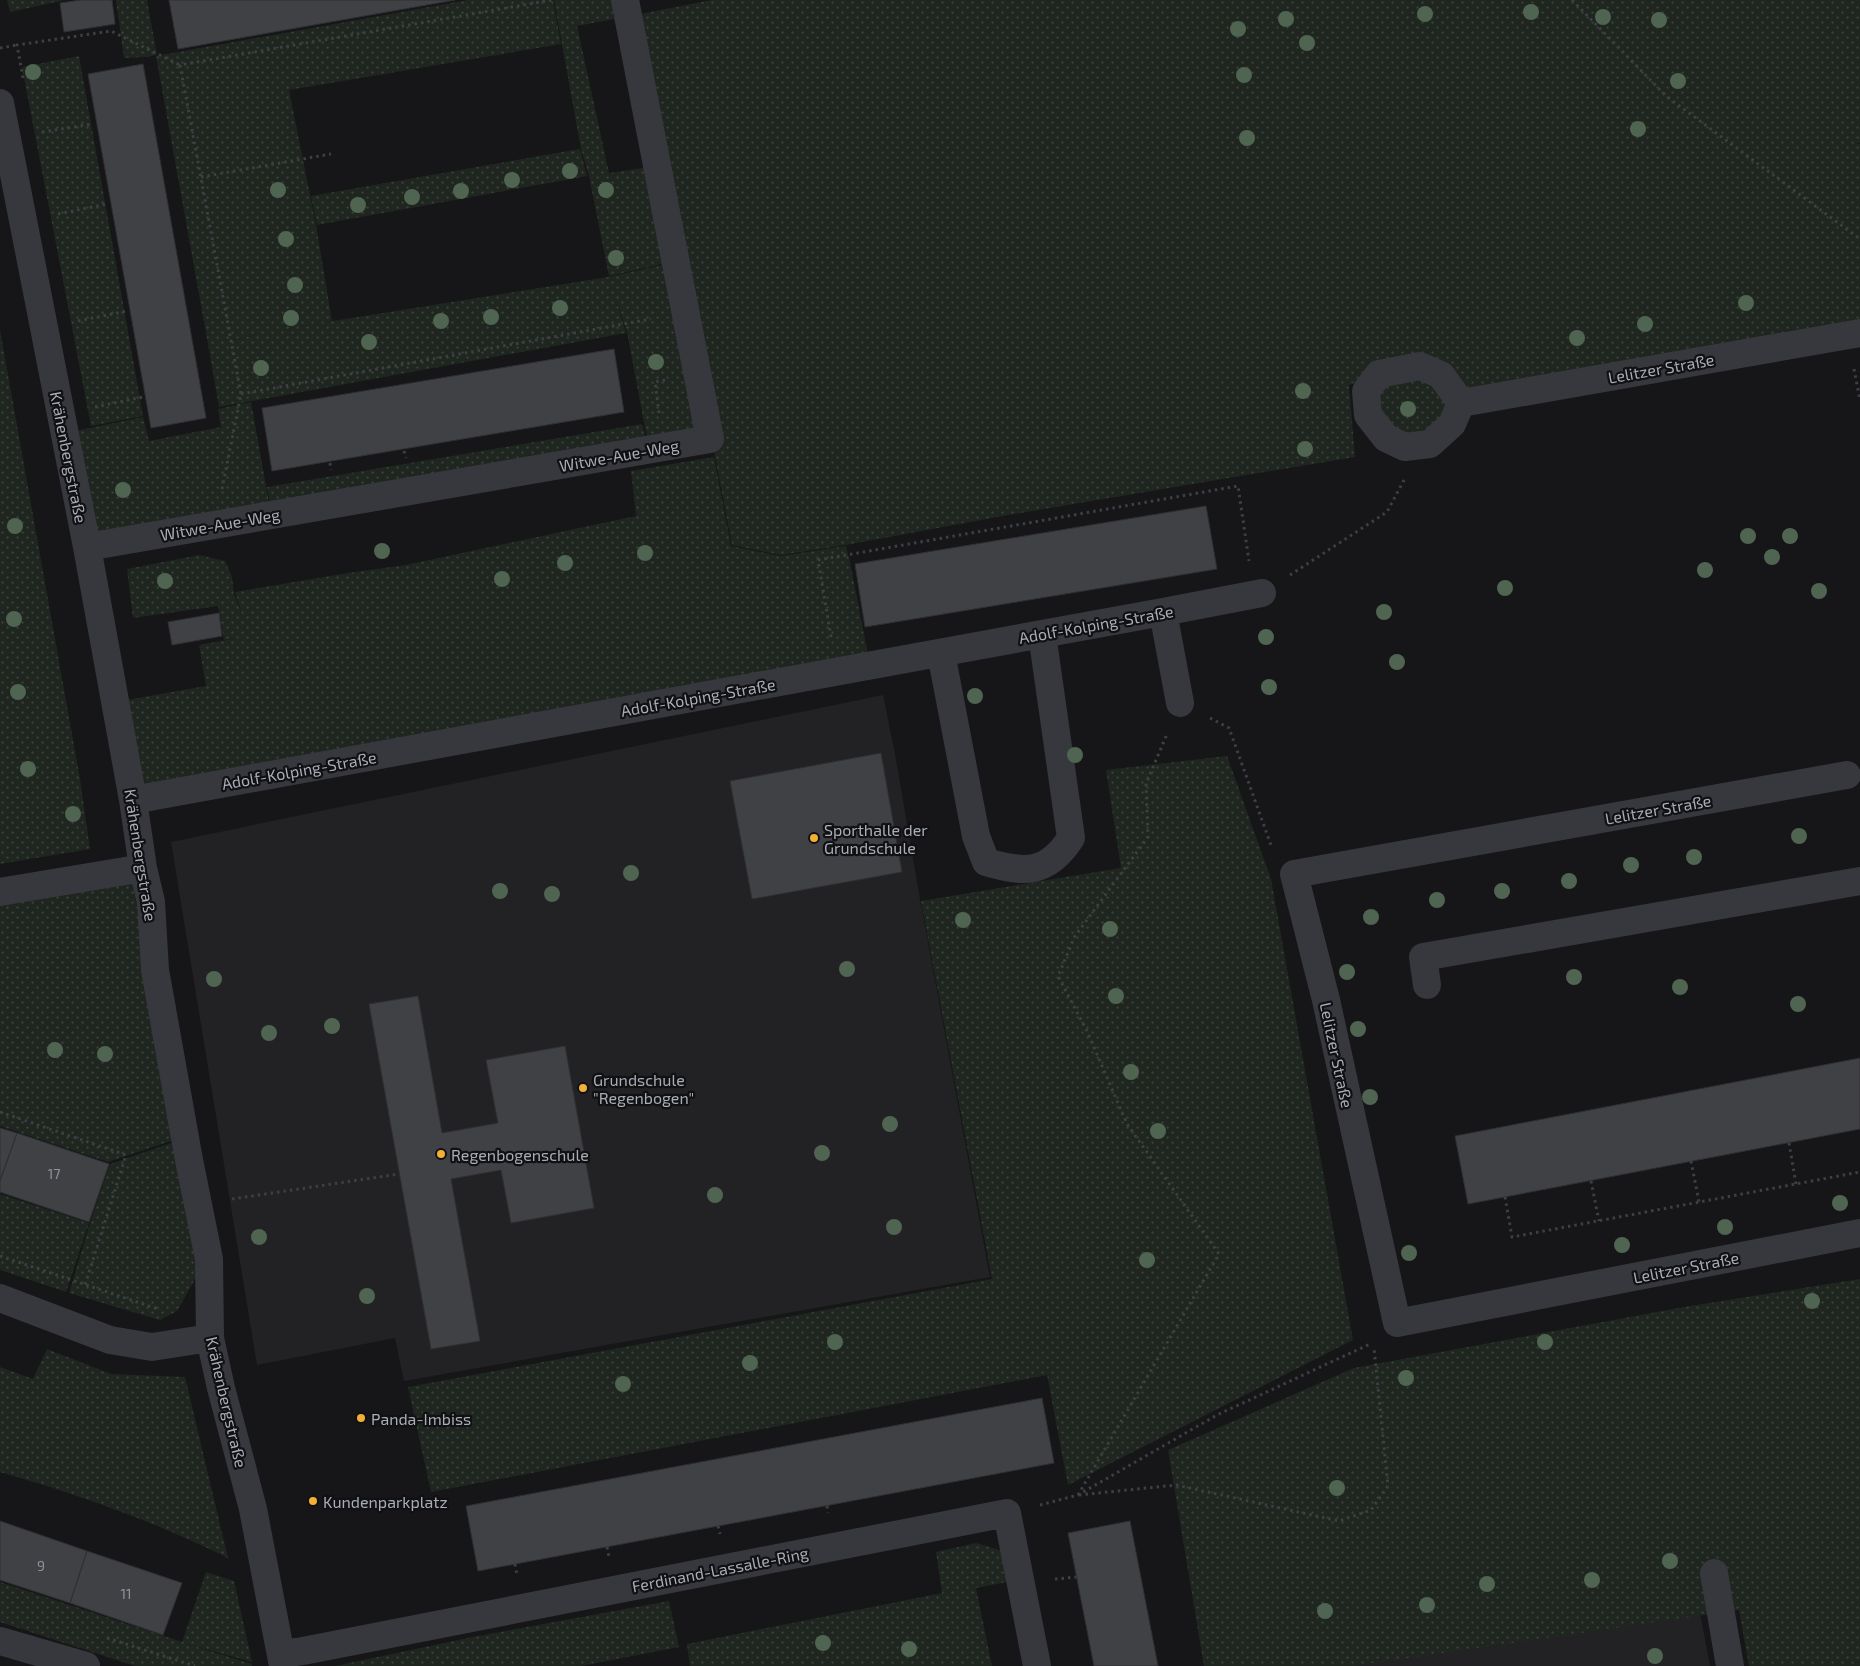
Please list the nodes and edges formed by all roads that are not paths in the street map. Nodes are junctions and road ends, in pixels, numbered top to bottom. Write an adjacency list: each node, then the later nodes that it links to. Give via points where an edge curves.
1 (625, 0): 5 (street, Witwe-Aue-Weg, via 710,439)
2 (0, 103): 5 (street, Krähenbergstraße)
3 (1860, 333): 4 (street, Lelitzer Straße)
4 (1461, 403): 4 (street, via 1441,375 1420,366 1379,374 1366,391 1368,415 1386,438 1405,447 1430,444 1452,424)
5 (87, 547): 12 (street, Krähenbergstraße)
6 (1262, 593): 7 (street, Adolf-Kolping-Straße)
7 (1164, 612): 8 (street, Adolf-Kolping-Straße); 10 (street)
8 (1042, 634): 9 (street, Adolf-Kolping-Straße); 9 (street, via 1071,838 1061,854 1041,867 1015,870 986,862 976,836)
9 (941, 653): 12 (street, Adolf-Kolping-Straße)
10 (1180, 703)
11 (1847, 775): 17 (street, Lelitzer Straße, via 1294,874 1326,1000 1397,1323)
12 (133, 800): 13 (street, Krähenbergstraße)
13 (143, 868): 15 (street); 19 (street, Krähenbergstraße, via 151,902 155,970 209,1258)
14 (1860, 880): 16 (street, via 1422,958)
15 (0, 892)
16 (1427, 985)
17 (1860, 1233)
18 (0, 1298): 19 (street, via 110,1340 152,1347)
19 (210, 1338): 23 (street, Krähenbergstraße, via 253,1509)
20 (1714, 1573): 26 (street)
21 (0, 1640): 22 (street)
22 (37, 1659): 24 (street)
23 (282, 1660): 25 (street, Ferdinand-Lassalle-Ring, via 303,1651 1007,1513)
24 (86, 1666)
25 (1037, 1666)
26 (1730, 1666)

